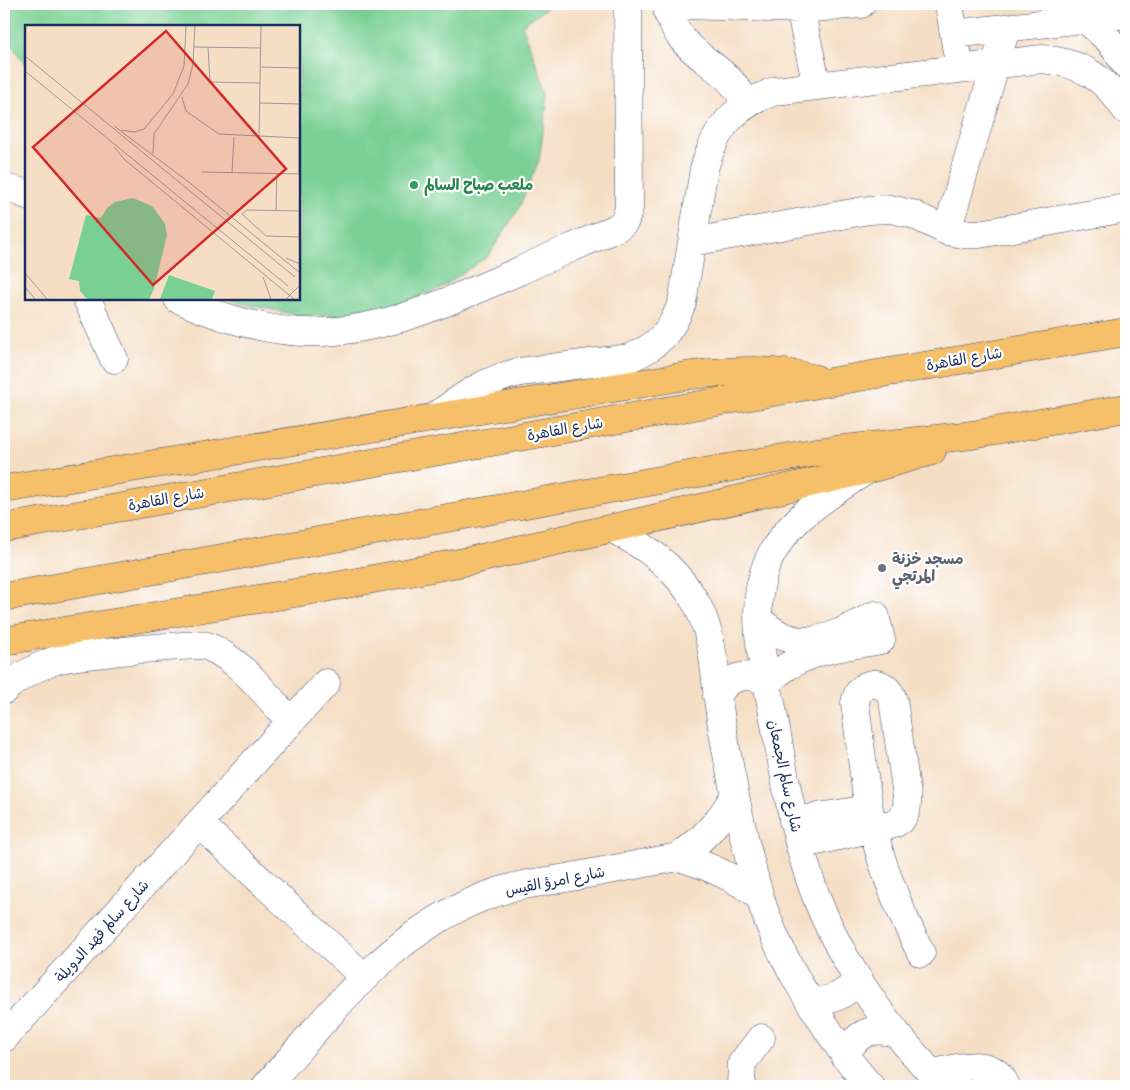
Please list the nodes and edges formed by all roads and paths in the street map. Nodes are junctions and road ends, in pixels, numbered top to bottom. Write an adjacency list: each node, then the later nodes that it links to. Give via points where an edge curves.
1 (628, 4): 22 (street, via 630,208 625,221 618,227 454,300 421,312 354,328 321,332 253,325)
2 (861, 4): 5 (street)
3 (949, 4): 9 (street)
4 (667, 9): 5 (street, via 688,5); 14 (street, via 684,42 731,81)
5 (800, 9): 13 (street)
6 (1126, 14): 7 (street)
7 (1085, 19): 8 (street); 11 (street, via 1109,40)
8 (1006, 28): 9 (street); 10 (street)
9 (954, 34): 12 (street)
10 (996, 64): 12 (street); 15 (street, via 1042,59 1077,66 1107,86); 19 (street)
11 (1126, 65)
12 (960, 69): 13 (street)
13 (817, 86): 14 (street, via 775,91)
14 (746, 104): 20 (street, via 720,129 710,148)
15 (1126, 110)
16 (4, 188): 17 (street)
17 (25, 194)
18 (1126, 208): 19 (street, via 979,234)
19 (947, 231): 20 (street, via 912,214 890,209)
20 (692, 242): 27 (street, via 682,304 676,318 668,332 644,352 630,358 504,376 476,388)
21 (86, 300): 24 (street)
22 (181, 300)
23 (1126, 332): 25 (main road, شارع القاهرة)
24 (114, 359)
25 (830, 382): 27 (main road, via 776,371 692,374); 31 (main road, شارع القاهرة)
26 (1126, 408): 28 (main road)
27 (433, 418): 30 (main road)
28 (972, 435): 29 (main road); 33 (main road, via 817,452)
29 (866, 470): 32 (main road); 34 (street, شارع سالم الجمعان, via 806,511 776,546 760,589)
30 (4, 489)
31 (4, 528)
32 (613, 529): 35 (main road, via 325,588); 39 (street, via 652,552 682,580 709,636)
33 (4, 596)
34 (758, 618): 36 (street, شارع سالم الجمعان); 36 (street, via 784,636 802,641 816,641 878,627 789,664)
35 (4, 641)
36 (767, 682): 39 (street, via 758,677 738,677 729,681); 43 (street, شارع سالم الجمعان)
37 (326, 683): 40 (street, شارع سالم فهد الدويلة)
38 (4, 690): 40 (street, via 18,678 54,661 206,645 235,662)
39 (717, 696): 41 (street)
40 (291, 722): 42 (street, شارع سالم فهد الدويلة)
41 (734, 796): 44 (street, شارع امرؤ القيس, via 711,831); 45 (street)
42 (200, 824): 47 (street); 50 (street, شارع سالم فهد الدويلة)
43 (796, 833): 46 (street, via 871,819 890,882); 48 (street, شارع سالم الجمعان, via 814,891)
44 (678, 857): 45 (street, شارع امرؤ القيس, via 721,871); 47 (street, شارع امرؤ القيس, via 514,887 479,899 414,934)
45 (759, 895): 49 (street, via 780,949)
46 (921, 953)
47 (364, 977): 55 (street, شارع امرؤ القيس)
48 (858, 979): 49 (street, via 836,998 818,1002); 51 (street, شارع سالم الجمعان)
49 (808, 1000): 53 (street)
50 (7, 1028)
51 (895, 1032): 53 (street, via 874,1030 864,1034 849,1048); 54 (street, شارع سالم الجمعان)
52 (761, 1038): 56 (street, via 742,1063)
53 (845, 1057): 57 (street)
54 (937, 1080): 58 (street, via 967,1066 978,1065 998,1074)
55 (266, 1086)
56 (741, 1086)
57 (870, 1086)
58 (1006, 1086)

